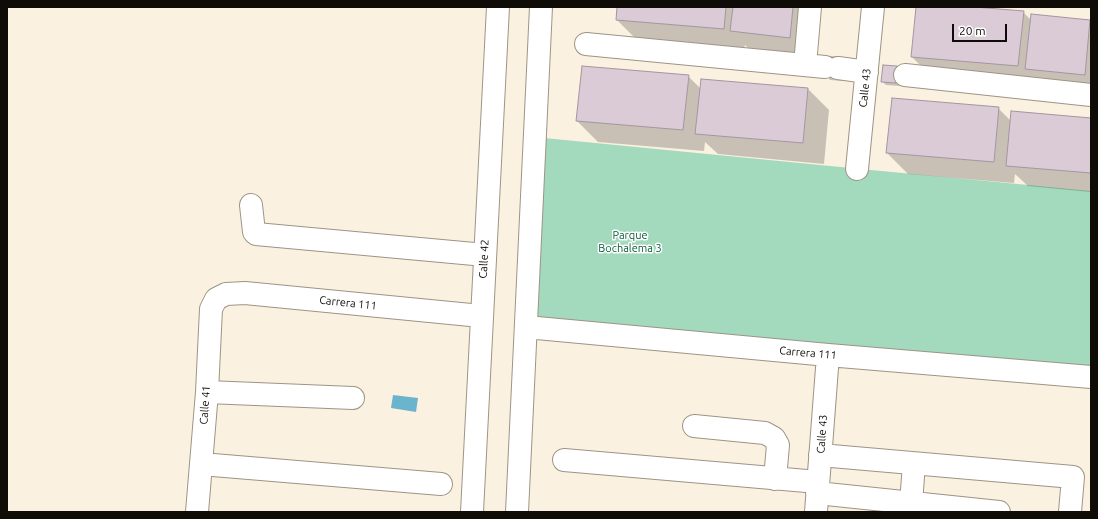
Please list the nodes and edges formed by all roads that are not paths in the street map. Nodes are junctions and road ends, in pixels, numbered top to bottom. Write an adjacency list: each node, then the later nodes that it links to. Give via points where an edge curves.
1 (498, 7): 12 (street, Calle 42)
2 (541, 7): 15 (street)
3 (810, 7): 6 (street)
4 (872, 7): 7 (street, Calle 43)
5 (586, 44): 6 (street)
6 (823, 67): 7 (street)
7 (867, 72): 10 (street, Calle 43)
8 (905, 75): 9 (street)
9 (1091, 95)
10 (857, 169)
11 (251, 205): 12 (street, via 256,234)
12 (485, 255): 14 (street, Calle 42)
13 (216, 298): 14 (street, Carrera 111, via 226,294 245,293); 18 (street, Calle 41, via 211,309)
14 (481, 316): 30 (street, Calle 42)
15 (526, 327): 16 (street, Carrera 111); 31 (street)
16 (828, 355): 17 (street, Carrera 111); 21 (street, Calle 43)
17 (1091, 377)
18 (207, 392): 19 (street); 23 (street, Calle 41)
19 (353, 398)
20 (694, 426): 25 (street, via 764,433 774,438 778,445)
21 (820, 455): 24 (street); 27 (street, Calle 43)
22 (564, 460): 25 (street)
23 (201, 464): 26 (street); 29 (street, Calle 41)
24 (914, 464): 28 (street); 33 (street, via 1073,477)
25 (776, 479): 27 (street)
26 (442, 484)
27 (817, 496): 28 (street)
28 (911, 503): 32 (street)
29 (197, 512)
30 (472, 512)
31 (517, 512)
32 (999, 512)
33 (1070, 512)

